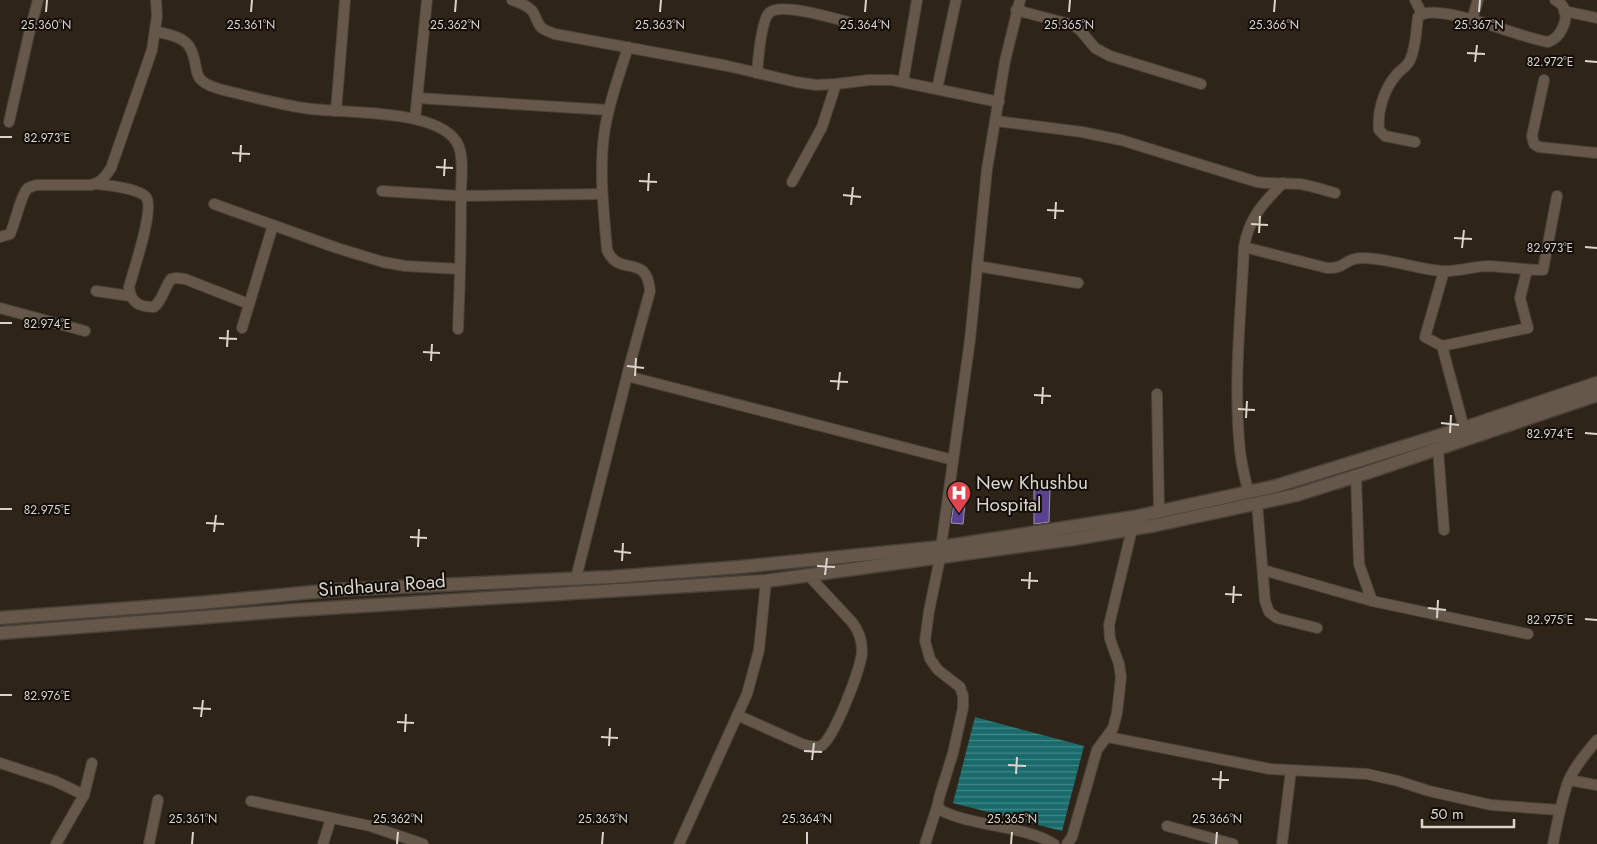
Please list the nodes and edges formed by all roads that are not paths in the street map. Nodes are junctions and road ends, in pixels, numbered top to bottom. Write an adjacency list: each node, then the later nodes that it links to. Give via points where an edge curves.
1 (38, 0): 32 (street)
2 (156, 0): 18 (street)
3 (345, 0): 29 (street)
4 (427, 0): 26 (street)
5 (512, 0): 11 (street, via 525,6)
6 (917, 0): 22 (street)
7 (956, 0): 25 (street)
8 (1415, 0): 14 (street)
9 (1478, 0): 16 (street)
10 (1555, 0): 13 (street)
11 (533, 5): 19 (street, via 538,24 544,30)
12 (1018, 5): 24 (street, via 1073,25 1095,48 1110,56); 27 (street)
13 (1564, 11): 15 (street); 16 (street, via 1559,36 1548,42)
14 (1422, 14): 16 (street, via 1434,12); 33 (street, via 1418,17 1411,59 1386,91 1378,124 1385,136)
15 (1597, 18)
16 (1472, 19)
17 (848, 22): 20 (street, via 793,9 777,9 765,21)
18 (155, 32): 29 (street, via 170,35 188,45 197,75 209,86 304,108); 37 (street, via 152,50 111,168)
19 (628, 46): 20 (street); 28 (street)
20 (756, 73): 23 (street, via 816,85)
21 (1544, 80): 34 (street, via 1532,136 1534,144)
22 (903, 82): 23 (street, via 869,80); 25 (street)
23 (836, 84): 35 (street, via 822,127)
24 (1201, 84)
25 (937, 89): 27 (street)
26 (417, 98): 28 (street); 30 (street)
27 (999, 102): 31 (street)
28 (609, 110): 40 (street, via 602,151)
29 (336, 111): 30 (street)
30 (415, 118): 41 (street, via 453,137 459,148)
31 (996, 121): 36 (street, via 1130,142 1257,182); 47 (street, via 987,169)
32 (9, 122)
33 (1414, 142)
34 (1597, 153)
35 (792, 182)
36 (1283, 183): 39 (street); 46 (street, via 1252,220)
37 (98, 184): 45 (street, via 36,185 29,188 10,234); 53 (street, via 132,191 146,197 148,203 148,220 129,287)
38 (382, 191): 41 (street)
39 (1335, 193)
40 (602, 194): 41 (street); 60 (street, via 610,256 616,262 639,268 649,281 650,291)
41 (461, 196): 48 (street)
42 (1557, 196): 49 (street, via 1543,270)
43 (214, 204): 44 (street)
44 (273, 225): 48 (street, via 383,262); 54 (street)
45 (0, 237)
46 (1244, 247): 50 (street, via 1327,268 1336,269 1348,260 1364,258); 68 (street, via 1237,416)
47 (977, 266): 51 (street); 66 (street)
48 (460, 269): 57 (street)
49 (1527, 270): 50 (street, via 1488,266); 59 (street, via 1520,298 1528,328)
50 (1444, 271): 59 (street, via 1425,337)
51 (1078, 284)
52 (96, 290): 53 (street)
53 (130, 296): 54 (street, via 134,302 154,307 166,285 177,278)
54 (249, 304): 56 (street)
55 (0, 308): 58 (street)
56 (242, 328)
57 (458, 329)
58 (85, 331)
59 (1442, 346): 64 (street)
60 (627, 376): 66 (street); 76 (street)
61 (1597, 383): 64 (street)
62 (1157, 394): 70 (street)
63 (1597, 394): 65 (street)
64 (1464, 428): 68 (street, via 1276,486)
65 (1438, 449): 67 (street); 72 (street)
66 (953, 460): 73 (street)
67 (1356, 476): 69 (street, via 1296,495); 78 (street, via 1359,564)
68 (1248, 491): 70 (street)
69 (1257, 503): 71 (street); 74 (street)
70 (1159, 511): 73 (street)
71 (1132, 529): 73 (street, via 1073,539); 84 (street, via 1109,625 1121,678 1113,728)
72 (1444, 530)
73 (941, 552): 75 (street, Sindhaura Road); 76 (street); 94 (street, via 925,641 930,659 938,670 960,687 963,708)
74 (1264, 570): 78 (street); 80 (street, via 1265,601 1269,612 1277,618)
75 (809, 576): 77 (street, Sindhaura Road); 83 (street, via 852,622 862,640 858,672 833,733 826,742 812,747)
76 (576, 578): 79 (street, via 334,590)
77 (766, 581): 81 (street, Sindhaura Road, via 305,609); 83 (street, via 759,650 747,694)
78 (1372, 601): 82 (street)
79 (0, 618)
80 (1317, 628)
81 (0, 633)
82 (1528, 634)
83 (737, 715): 102 (street)
84 (1108, 737): 88 (street, via 1270,769); 105 (street, via 1097,750 1072,837)
85 (1597, 740): 89 (street)
86 (0, 763): 91 (street, via 55,781)
87 (92, 763): 91 (street)
88 (1291, 770): 95 (street, via 1367,774 1491,805); 107 (street)
89 (1568, 780): 90 (street); 95 (street)
90 (1597, 785)
91 (84, 795): 98 (street)
92 (158, 800): 99 (street)
93 (251, 801): 96 (street)
94 (938, 804): 103 (street); 104 (street, via 945,812 1034,835)
95 (1560, 810): 108 (street)
96 (331, 818): 100 (street); 101 (street, via 370,826)
97 (1167, 826): 106 (street)
98 (56, 844)
99 (149, 844)
100 (323, 844)
101 (422, 844)
102 (679, 844)
103 (925, 844)
104 (1054, 844)
105 (1067, 844)
106 (1233, 844)
107 (1282, 844)
108 (1553, 844)

